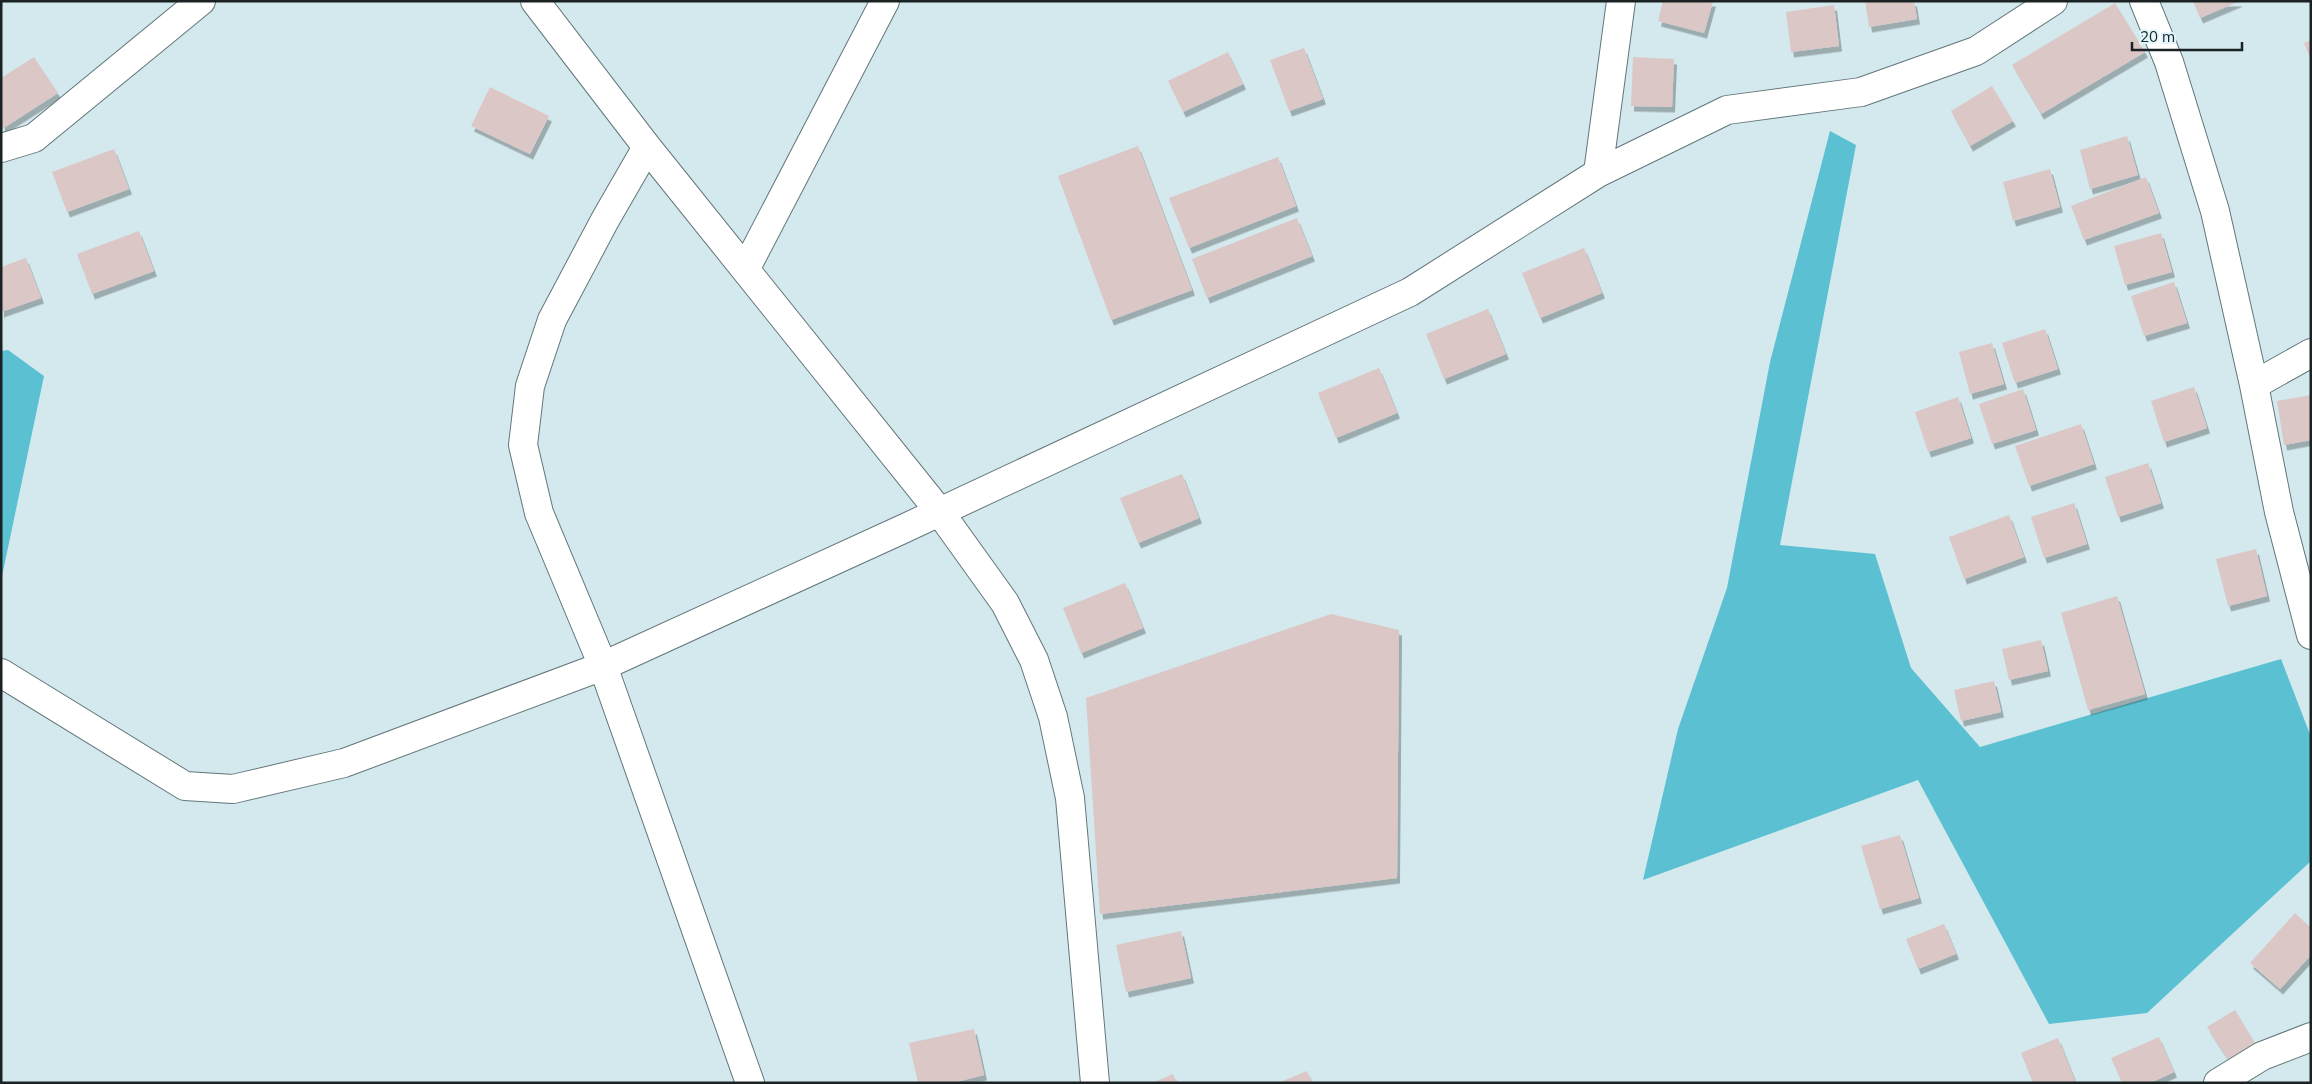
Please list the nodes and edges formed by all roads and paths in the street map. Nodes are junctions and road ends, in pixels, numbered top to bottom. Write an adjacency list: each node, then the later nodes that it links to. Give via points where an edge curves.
1 (201, 1): 8 (street, via 34,138)
2 (535, 1): 7 (street)
3 (884, 1): 10 (street)
4 (1621, 1): 9 (street)
5 (2053, 1): 9 (street, via 1976,51 1861,92 1727,110)
6 (2144, 1): 12 (street, via 2168,62 2215,211)
7 (648, 147): 10 (street); 15 (street, via 552,320 530,386 523,445 539,513)
8 (1, 148)
9 (1598, 173): 13 (street, via 1410,292)
10 (746, 268): 13 (street)
11 (2311, 353): 12 (street)
12 (2254, 385): 14 (street, via 2279,512)
13 (939, 511): 15 (street); 19 (street, via 1005,603 1034,660 1052,717 1070,798)
14 (2311, 635)
15 (602, 666): 16 (street, via 344,763 233,789 185,786); 18 (street)
16 (1, 673)
17 (2311, 1037): 20 (street, via 2262,1056)
18 (750, 1083)
19 (1095, 1083)
20 (2218, 1083)

